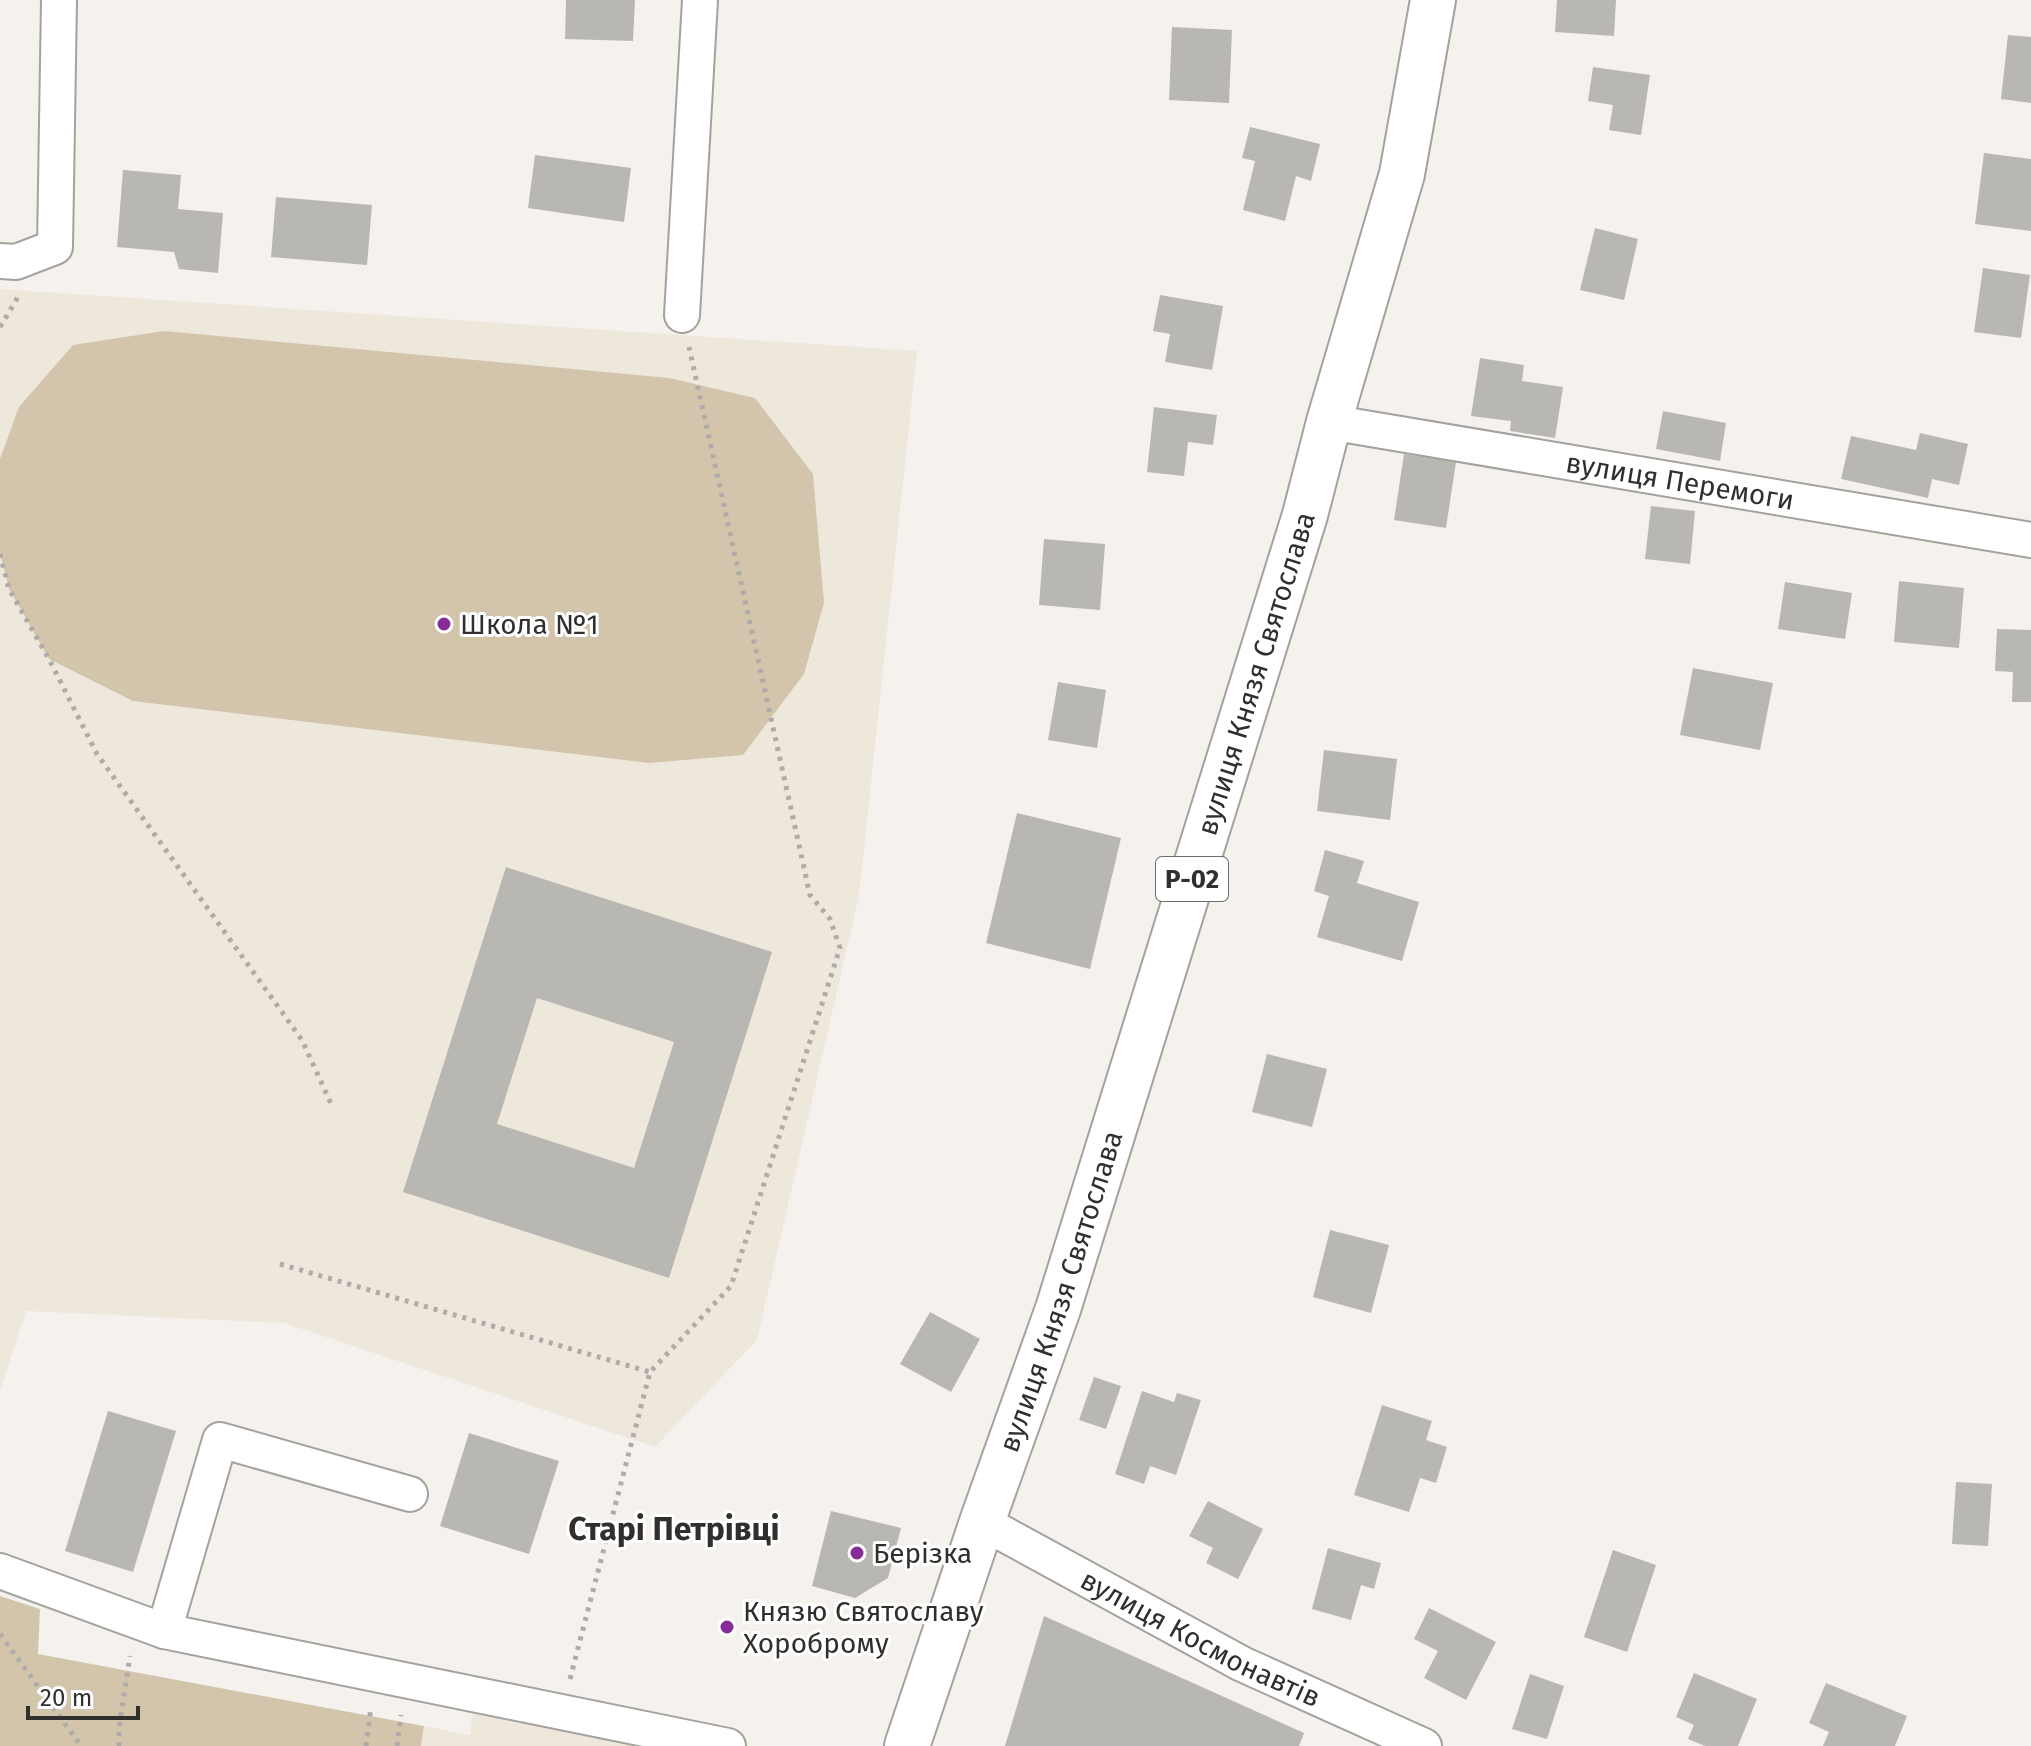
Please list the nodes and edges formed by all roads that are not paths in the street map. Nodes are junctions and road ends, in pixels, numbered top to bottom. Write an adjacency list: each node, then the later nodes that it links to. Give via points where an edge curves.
1 (59, 0): 4 (street, via 55,247 16,262)
2 (700, 0): 5 (street)
3 (1433, 0): 6 (main road, вулиця Князя Святослава / Р-02, via 1402,174)
4 (0, 261)
5 (682, 315)
6 (1329, 422): 7 (street, вулиця Перемоги); 9 (main road, вулиця Князя Святослава / Р-02, via 1058,1309)
7 (2031, 540)
8 (410, 1494): 11 (street, via 220,1440)
9 (982, 1522): 13 (main road, вулиця Князя Святослава / Р-02); 14 (street, вулиця Космонавтів, via 1242,1664)
10 (0, 1571): 11 (street)
11 (150, 1625): 12 (street)
12 (728, 1746)
13 (907, 1746)
14 (1424, 1746)

